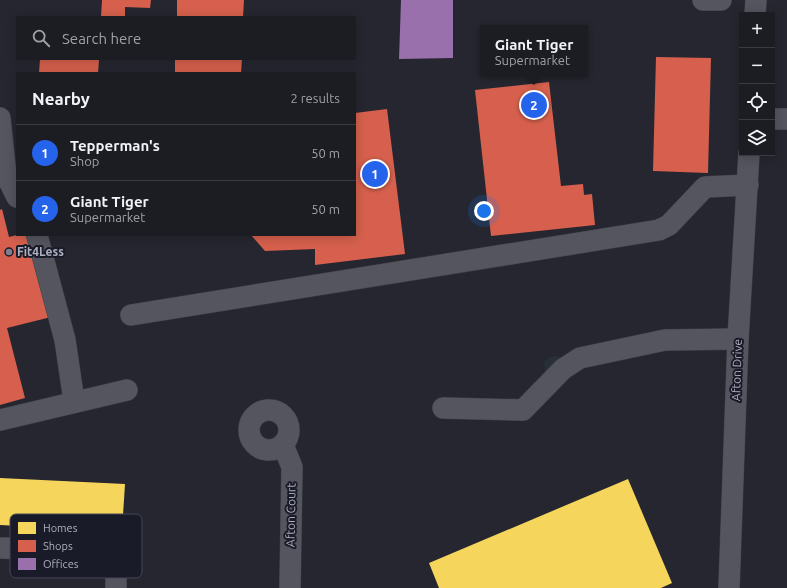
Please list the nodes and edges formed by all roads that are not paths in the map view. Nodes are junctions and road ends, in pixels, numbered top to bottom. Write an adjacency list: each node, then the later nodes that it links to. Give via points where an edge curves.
1 (703, 0): 2 (street)
2 (721, 0)
3 (756, 0): 4 (street)
4 (755, 12)
5 (0, 118): 9 (street)
6 (775, 119): 7 (street)
7 (787, 119)
8 (749, 156): 10 (street, Afton Drive)
9 (3, 176): 11 (street)
10 (748, 185): 13 (street, via 705,187 669,225 658,230); 14 (street, Afton Drive)
11 (16, 196)
12 (37, 236): 16 (street, via 65,340)
13 (131, 315)
14 (738, 338): 17 (street, via 664,340 580,358 563,369 523,410); 23 (street, Afton Drive)
15 (127, 390): 16 (street)
16 (74, 401): 18 (street)
17 (443, 408)
18 (0, 420)
19 (284, 445): 22 (street, Afton Court, via 292,467)
20 (0, 548): 21 (street)
21 (10, 548)
22 (290, 588)
23 (729, 588)

